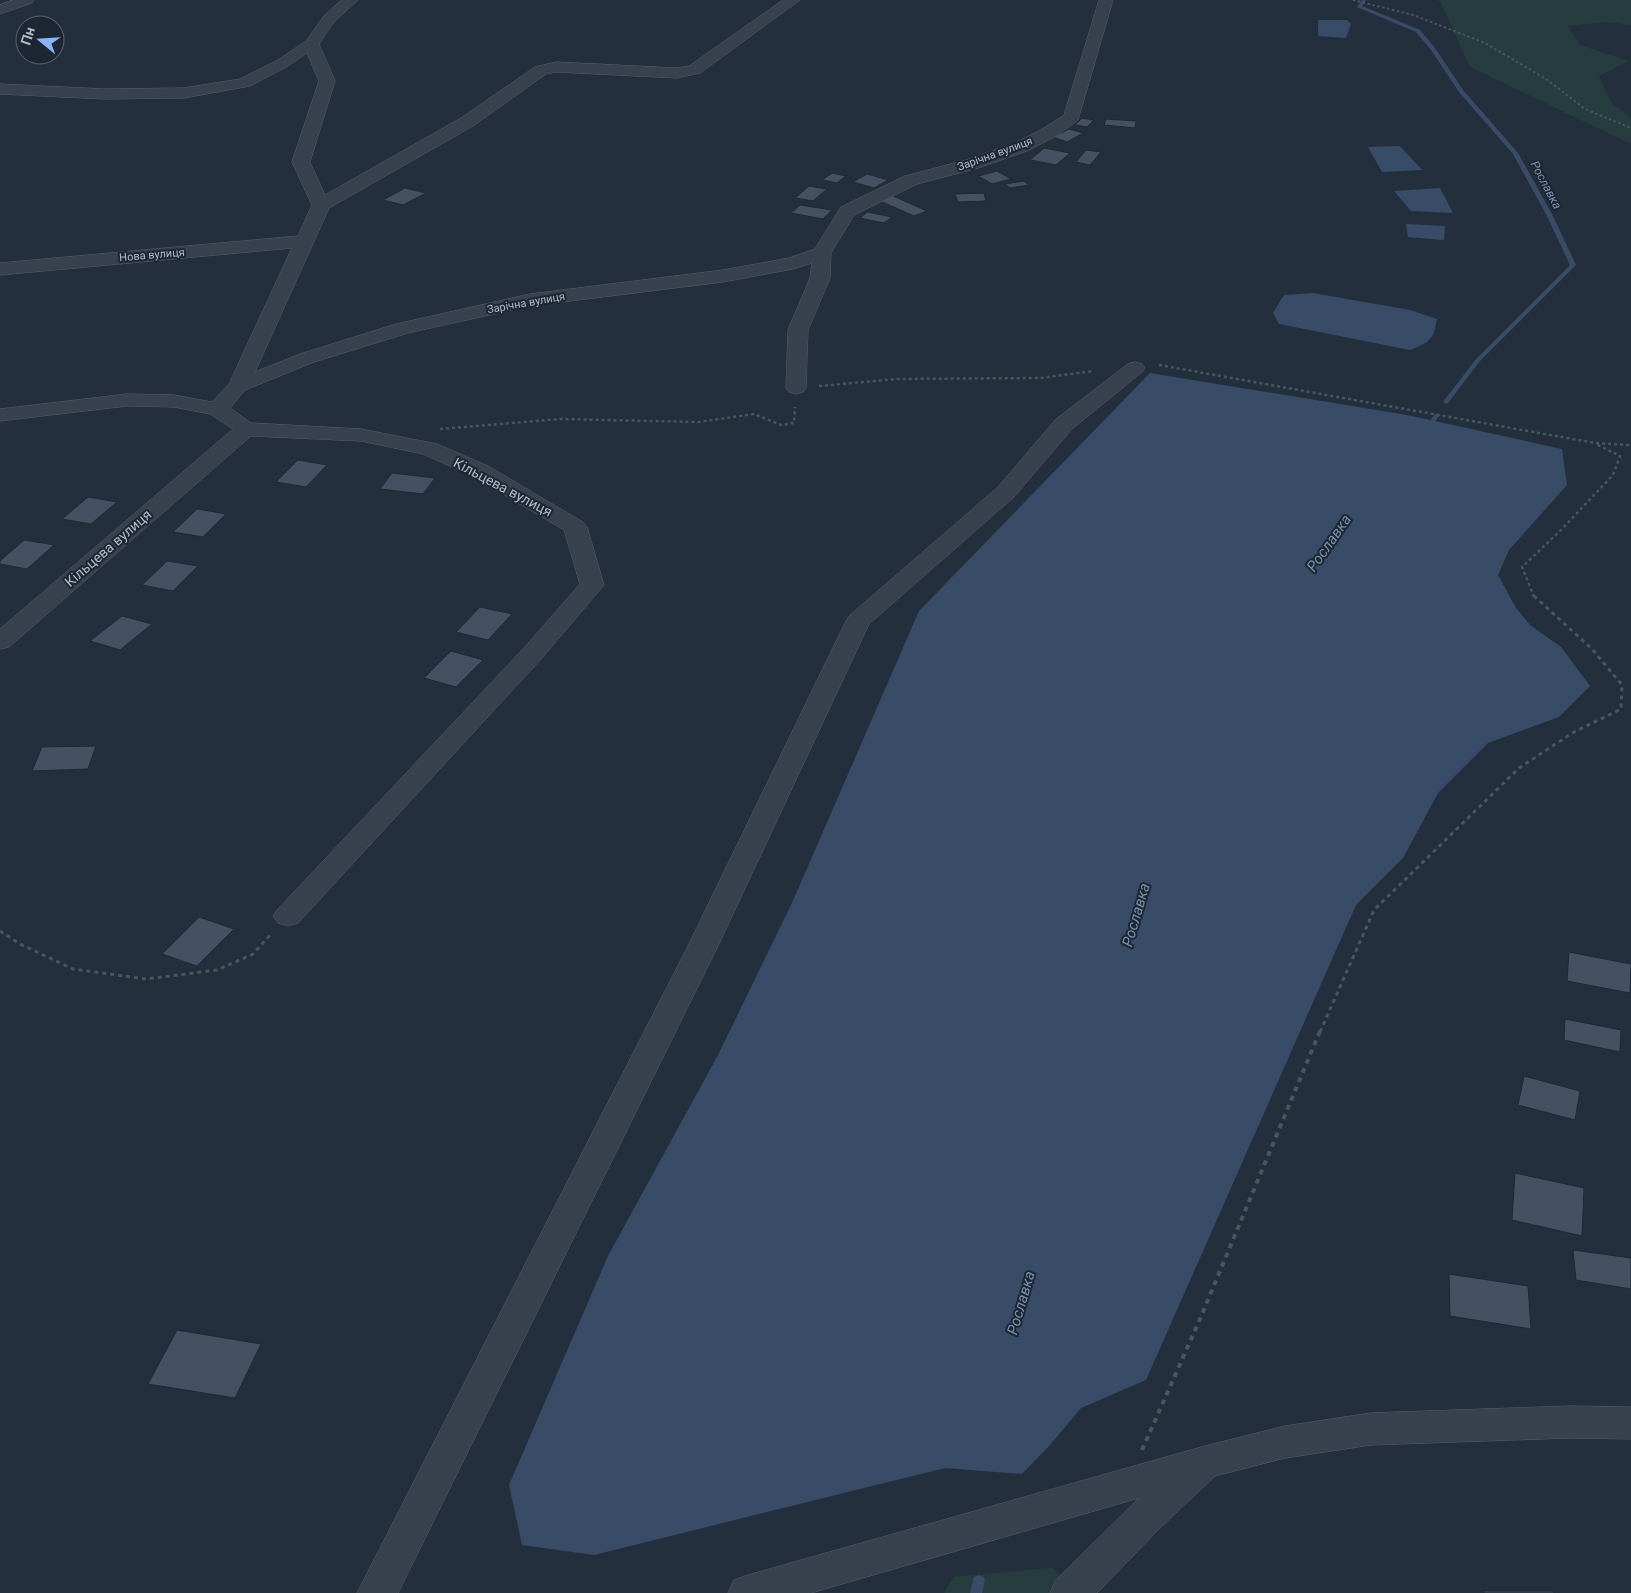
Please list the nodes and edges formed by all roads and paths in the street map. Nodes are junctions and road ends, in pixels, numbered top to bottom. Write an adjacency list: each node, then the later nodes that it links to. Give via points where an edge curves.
1 (26, 0): 6 (street)
2 (351, 0): 7 (street, via 329,19)
3 (793, 0): 10 (street, via 694,70 678,73 556,67 541,70 467,122)
4 (1106, 0): 12 (street, Зарічна вулиця, via 1072,117 1022,146 972,164 911,180 847,211)
5 (1352, 0): 9 (path, via 1412,14 1485,43 1546,79 1585,109)
6 (0, 10)
7 (312, 44): 8 (street, via 244,83 184,93 104,94); 10 (street, via 327,82 301,162)
8 (0, 89)
9 (1631, 128)
10 (320, 205): 11 (street)
11 (304, 241): 13 (street, Нова вулиця); 15 (street)
12 (822, 253): 15 (street, Зарічна вулиця, via 793,263 723,276 530,300 403,328 307,358); 16 (street, Зарічна вулиця, via 820,278 798,330)
13 (0, 269)
14 (1135, 368): 16 (path, via 1120,367 1040,378 897,379); 21 (path, via 1144,363); 29 (street, via 1064,424 1006,492 858,621 702,948)
15 (238, 386): 17 (street)
16 (796, 388): 20 (path, via 794,423 781,425 754,414 698,422 560,418)
17 (217, 409): 18 (street, via 174,401 135,399); 19 (street)
18 (0, 415)
19 (246, 429): 23 (street, Кільцева вулиця); 24 (street, Кільцева вулиця, via 361,436 429,449 480,471 575,527 592,585 533,653)
20 (440, 429)
21 (1595, 443): 22 (path); 28 (path, via 1620,456 1612,475 1522,567 1535,599 1592,649 1622,685 1622,709 1574,732 1519,768 1374,910)
22 (1631, 445)
23 (0, 642)
24 (288, 916): 25 (path, via 253,954 217,970 146,979 74,969)
25 (0, 931)
26 (1631, 1423): 27 (street, via 1570,1422 1371,1430 1284,1442)
27 (1205, 1462): 28 (street); 31 (street)
28 (1127, 1484): 30 (street)
29 (378, 1593)
30 (748, 1593)
31 (1070, 1593)

